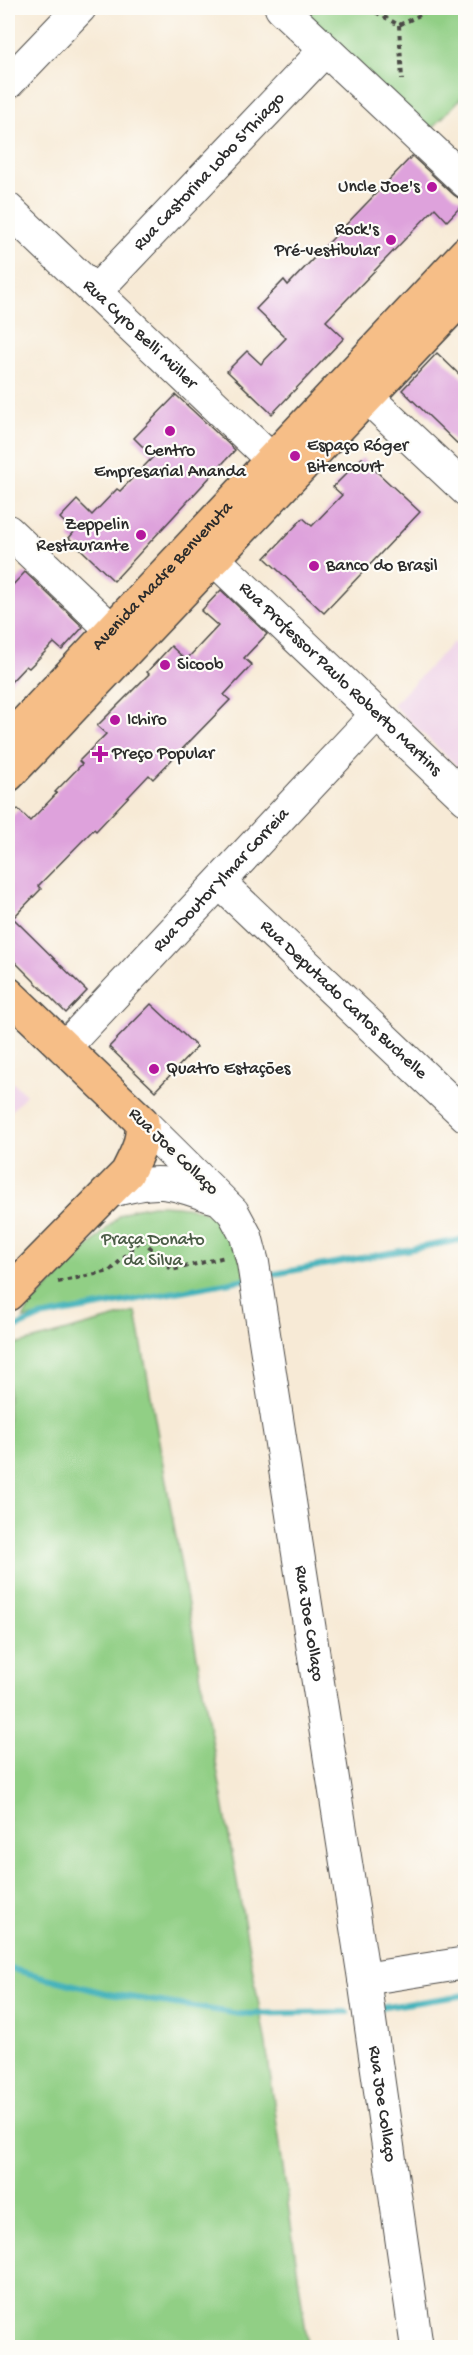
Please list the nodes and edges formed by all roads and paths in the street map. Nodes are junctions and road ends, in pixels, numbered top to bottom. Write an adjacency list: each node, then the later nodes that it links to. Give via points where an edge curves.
1 (80, 8): 8 (street)
2 (281, 8): 6 (street)
3 (368, 8): 5 (path)
4 (426, 8): 5 (path, via 424,13)
5 (399, 25): 7 (path)
6 (326, 50): 9 (street); 12 (street, Rua Castorina Lobo S'Thiago)
7 (402, 80)
8 (8, 83)
9 (465, 182)
10 (8, 209): 12 (street, Rua Cyro Belli Müller)
11 (465, 253): 15 (main road, Avenida Madre Benvenuta)
12 (95, 292): 15 (street, Rua Cyro Belli Müller)
13 (465, 293): 14 (main road, Avenida Madre Benvenuta)
14 (367, 397): 16 (street); 18 (main road, Avenida Madre Benvenuta)
15 (272, 460): 19 (main road, Avenida Madre Benvenuta)
16 (465, 490)
17 (8, 531): 19 (street)
18 (214, 559): 20 (street, Rua Professor Paulo Roberto Martins); 22 (main road, Avenida Madre Benvenuta)
19 (112, 630): 21 (main road, Avenida Madre Benvenuta)
20 (377, 714): 23 (street, Rua Professor Paulo Roberto Martins); 24 (street, Rua Doutor Ylmar Correia)
21 (8, 741)
22 (8, 775)
23 (465, 799)
24 (220, 883): 26 (street, Rua Doutor Ylmar Correia); 27 (street, Rua Deputado Carlos Buchelle)
25 (8, 994): 26 (main road, Rua Joe Collaço)
26 (64, 1048): 28 (main road, Rua Joe Collaço)
27 (465, 1116)
28 (142, 1122): 29 (main road, via 139,1151); 30 (street, Rua Joe Collaço)
29 (111, 1191): 30 (street, via 139,1183 172,1183); 33 (main road)
30 (222, 1200): 31 (street, Rua Joe Collaço, via 240,1224)
31 (254, 1268): 32 (path, via 172,1270 142,1239 110,1271); 35 (street, Rua Joe Collaço)
32 (55, 1283)
33 (8, 1294)
34 (465, 1963): 35 (street)
35 (364, 1979): 36 (street, Rua Joe Collaço)
36 (417, 2348)

